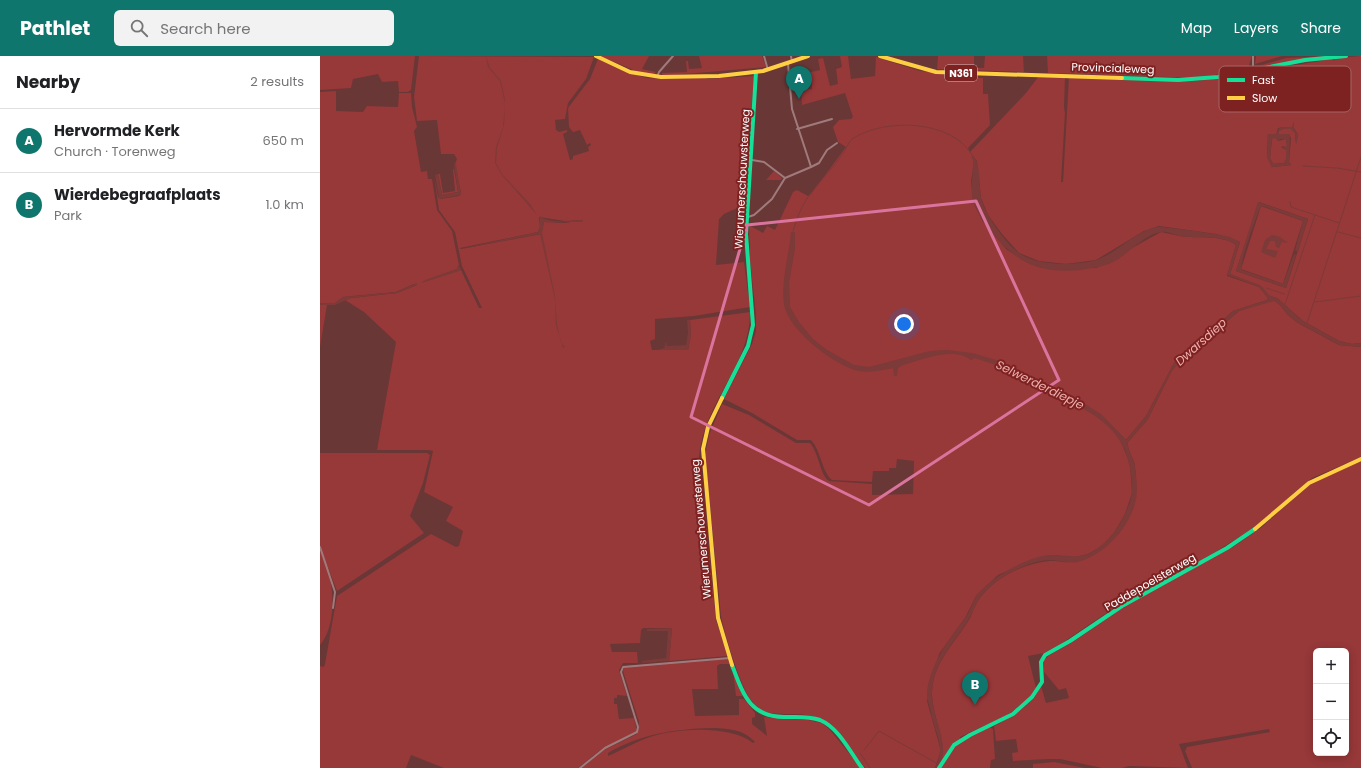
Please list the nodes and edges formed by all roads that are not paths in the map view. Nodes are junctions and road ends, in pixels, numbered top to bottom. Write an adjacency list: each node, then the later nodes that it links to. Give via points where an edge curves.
1 (596, 56): 12 (street, via 630,72)
2 (673, 56): 12 (street)
3 (764, 56): 10 (street)
4 (791, 56): 8 (street)
5 (808, 56): 8 (street)
6 (880, 56): 13 (street, Provincialeweg / N361, via 923,70 957,73 1184,80)
7 (1346, 56): 9 (street, Provincialeweg / N361)
8 (790, 63): 10 (street); 15 (street, via 791,103)
9 (1270, 66)
10 (768, 70): 11 (street)
11 (756, 72): 12 (street); 17 (street, Wierumerschouwsterweg)
12 (657, 77)
13 (1219, 77)
14 (832, 119): 15 (street)
15 (797, 128): 18 (street)
16 (837, 143): 18 (street, via 827,150 819,163)
17 (752, 160): 19 (street, via 764,162); 20 (street, Wierumerschouwsterweg)
18 (811, 167): 19 (street)
19 (785, 178): 20 (street, via 772,199)
20 (748, 217): 24 (street, Wierumerschouwsterweg, via 747,258 754,317 751,334 708,428 703,454 718,618)
21 (1361, 459): 27 (street, Paddepoelsterweg, via 1312,481 1264,523 1227,548 1122,606 1045,655 1041,662 1042,682 1024,706 1002,721 960,740 949,751)
22 (320, 547): 23 (street, via 335,592)
23 (333, 608)
24 (731, 658): 25 (street, via 623,667 622,672 638,727 637,732 605,748); 26 (street, Wierumerschouwsterweg, via 744,694 754,708 769,716 809,718 823,722 837,735)
25 (580, 768)
26 (862, 768)
27 (939, 768)

